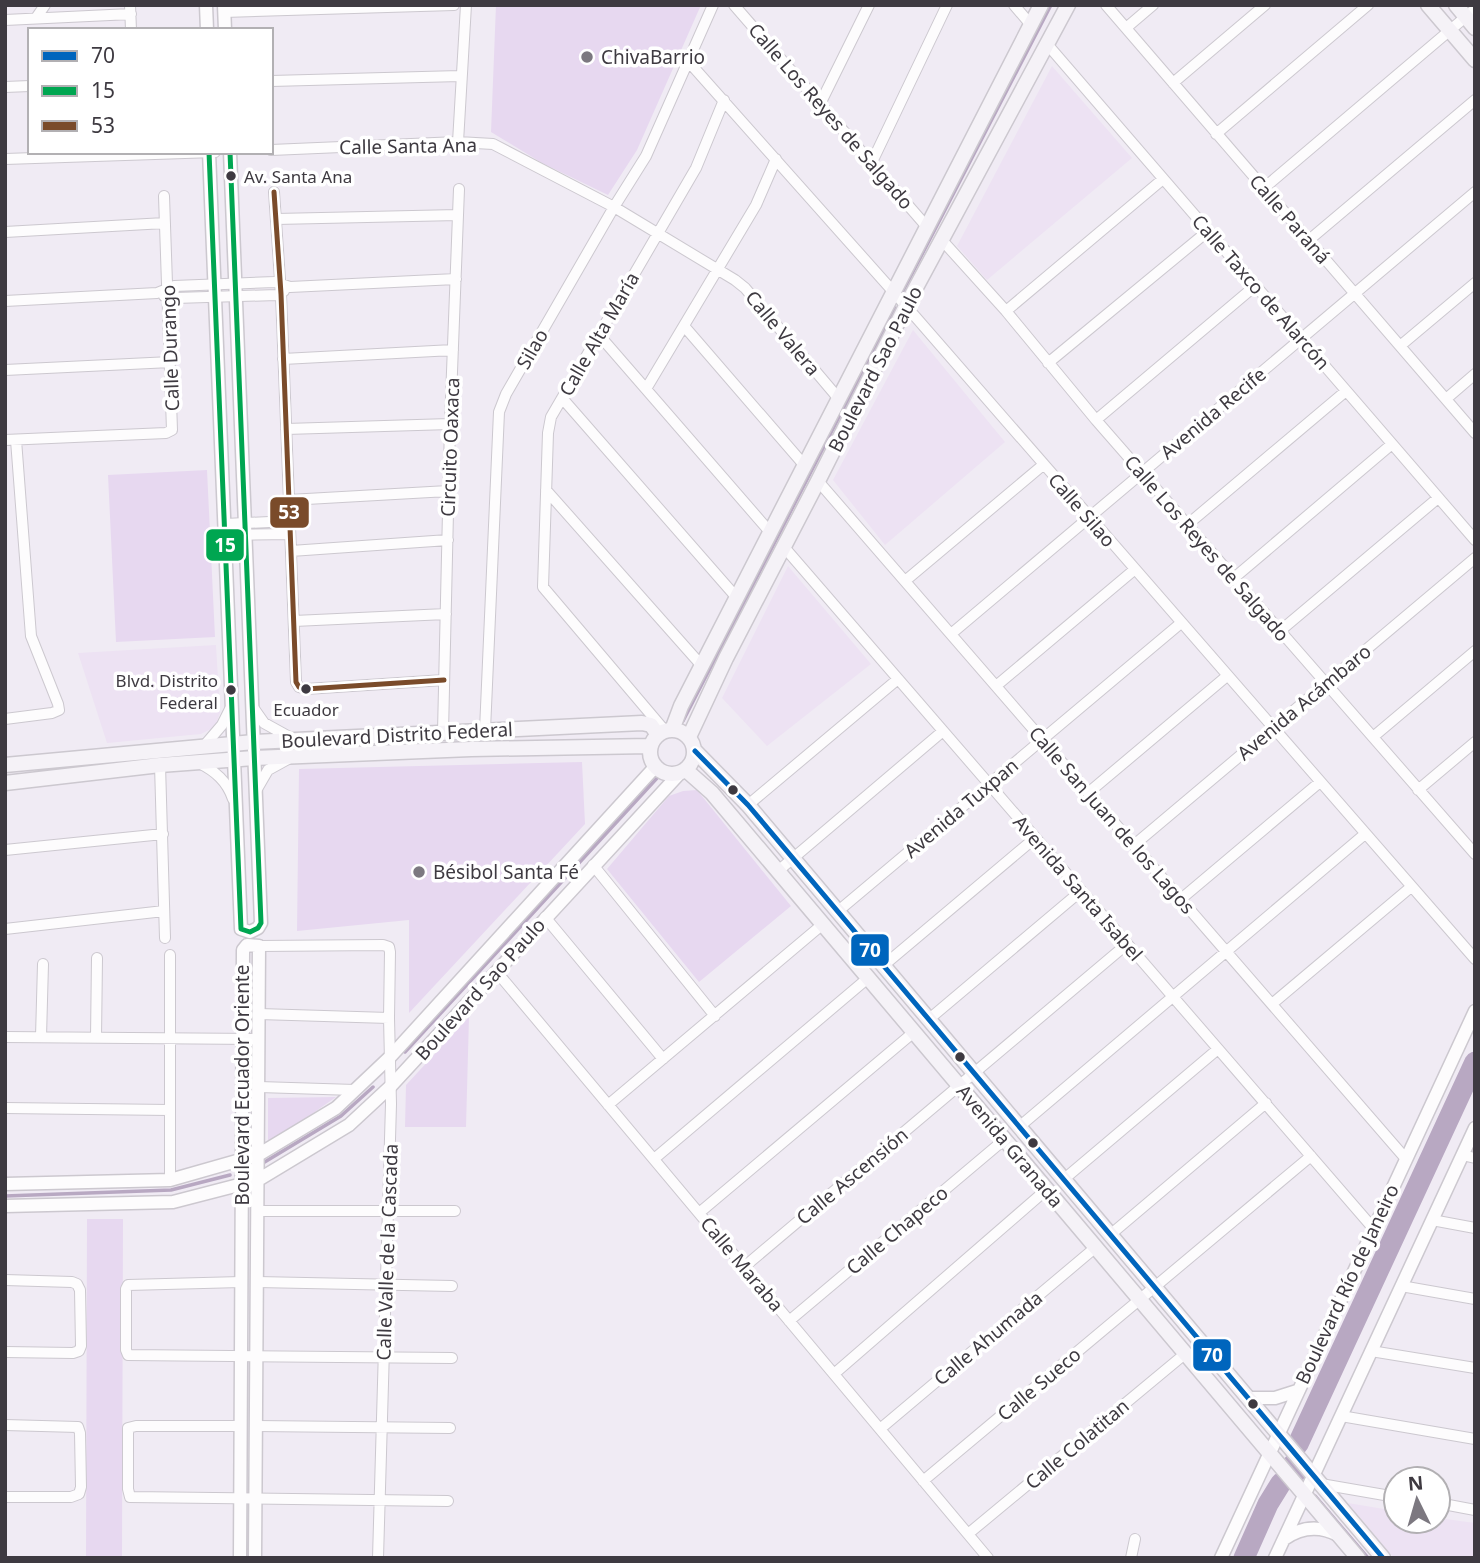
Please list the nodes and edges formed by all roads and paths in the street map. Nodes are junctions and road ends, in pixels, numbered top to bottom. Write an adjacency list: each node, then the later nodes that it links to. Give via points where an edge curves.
1 (45, 5): 20 (street)
2 (206, 5): 24 (street)
3 (454, 5): 17 (street)
4 (466, 5): 31 (street)
5 (713, 5): 30 (street, Silao)
6 (734, 5): 38 (street, Calle Los Reyes de Salgado)
7 (869, 5): 38 (street)
8 (947, 5): 47 (street)
9 (1014, 5): 22 (street)
10 (1041, 5): 22 (main road, Boulevard Sao Paulo)
11 (1068, 5): 28 (main road, Boulevard Sao Paulo)
12 (1106, 5): 26 (street, Calle Paraná)
13 (1153, 5): 26 (street)
14 (1265, 5): 33 (street)
15 (1368, 5): 39 (street)
16 (1428, 5): 27 (main road)
17 (224, 9): 25 (street)
18 (130, 10): 20 (street); 23 (street)
19 (1468, 15): 27 (street)
20 (36, 18): 21 (street)
21 (5, 20)
22 (1031, 25): 58 (main road, Boulevard Sao Paulo)
23 (131, 28)
24 (207, 28)
25 (225, 28)
26 (1125, 28): 33 (street, Calle Paraná)
27 (1450, 30): 29 (main road); 49 (street)
28 (1047, 44): 48 (street, Calle Taxco de Alarcón); 62 (main road, Boulevard Sao Paulo)
29 (1475, 60)
30 (688, 61): 36 (street, Calle Silao); 54 (street, Silao, via 646,156)
31 (460, 76): 32 (street); 40 (street)
32 (273, 81)
33 (1173, 83): 39 (street, Calle Paraná)
34 (28, 86): 35 (street)
35 (5, 87)
36 (724, 100): 46 (street, Calle Silao); 61 (street, Calle Alta María, via 696,168)
37 (1475, 100): 63 (street)
38 (820, 104): 47 (street, Calle Los Reyes de Salgado)
39 (1216, 134): 49 (street, Calle Paraná)
40 (458, 142): 41 (street, Calle Santa Ana); 54 (street, Calle Santa Ana, via 493,144)
41 (273, 150)
42 (112, 154): 45 (street)
43 (209, 154): 70 (street)
44 (230, 154): 69 (street)
45 (5, 159)
46 (776, 159): 64 (street, via 756,205); 72 (street, Calle Silao)
47 (872, 162): 58 (street, Calle Los Reyes de Salgado)
48 (1163, 179): 59 (street, Calle Taxco de Alarcón); 76 (street)
49 (1264, 188): 63 (street, Calle Paraná)
50 (459, 189): 55 (street, Circuito Oaxaca)
51 (274, 192): 56 (street)
52 (1475, 192): 73 (street, Avenida Recife)
53 (164, 196): 57 (street, Calle Durango)
54 (614, 207): 61 (street, Calle Valera); 138 (street, Silao, via 499,412)
55 (458, 215): 56 (street); 65 (street, Circuito Oaxaca)
56 (276, 219): 68 (street)
57 (165, 223): 60 (street); 71 (street, Calle Durango)
58 (928, 227): 72 (main road, Boulevard Sao Paulo)
59 (1208, 230): 67 (street, Calle Taxco de Alarcón); 84 (street)
60 (5, 232)
61 (658, 233): 64 (street, Calle Valera); 78 (street, Calle Alta María)
62 (941, 239): 75 (main road, Boulevard Sao Paulo); 76 (street, Calle Los Reyes de Salgado)
63 (1308, 240): 73 (street, Calle Paraná)
64 (718, 269): 77 (street); 90 (street, Calle Valera, via 745,288)
65 (456, 279): 68 (street); 81 (street, Circuito Oaxaca)
66 (1475, 283): 80 (street)
67 (1255, 286): 79 (street, Calle Taxco de Alarcón); 92 (street)
68 (284, 288): 69 (street); 82 (street)
69 (235, 290): 70 (street); 110 (street)
70 (215, 291): 71 (street); 109 (street)
71 (164, 292): 74 (street); 83 (street, Calle Durango)
72 (893, 293): 75 (street, Calle Silao); 90 (main road, Boulevard Sao Paulo)
73 (1354, 294): 79 (street, Avenida Recife); 80 (street, Calle Paraná)
74 (5, 301)
75 (906, 306): 98 (street, Calle Silao); 101 (main road, Boulevard Sao Paulo)
76 (1006, 312): 84 (street, Calle Los Reyes de Salgado)
77 (684, 326): 87 (street); 99 (street)
78 (599, 335): 87 (street); 89 (street, Calle Alta María)
79 (1301, 339): 88 (street, Calle Taxco de Alarcón); 100 (street, Avenida Recife)
80 (1400, 346): 91 (street, Calle Paraná)
81 (453, 350): 82 (street); 93 (street, Circuito Oaxaca)
82 (283, 359): 94 (street)
83 (170, 362): 85 (street); 96 (street, Calle Durango, via 172,430 166,433)
84 (1048, 363): 92 (street, Calle Los Reyes de Salgado)
85 (5, 370)
86 (1475, 374): 91 (street)
87 (646, 389): 111 (street)
88 (1346, 391): 97 (street, Calle Taxco de Alarcón); 108 (street)
89 (562, 398): 102 (street, Calle Alta María, via 548,433); 121 (street)
90 (839, 399): 99 (main road, Boulevard Sao Paulo)
91 (1446, 399): 95 (street, Calle Paraná)
92 (1096, 420): 100 (street, Calle Los Reyes de Salgado)
93 (450, 424): 94 (street); 103 (street, Circuito Oaxaca)
94 (286, 429): 105 (street)
95 (1475, 433)
96 (11, 440): 136 (street, via 31,636 59,710)
97 (1392, 444): 104 (street, Calle Taxco de Alarcón); 119 (street)
98 (1043, 465): 106 (street, Calle Silao); 120 (street)
99 (805, 466): 111 (main road, Boulevard Sao Paulo)
100 (1142, 473): 106 (street, Avenida Recife); 108 (street, Calle Los Reyes de Salgado)
101 (818, 481): 115 (main road, Boulevard Sao Paulo); 120 (street, Calle San Juan de los Lagos)
102 (546, 490): 128 (street); 142 (street, Calle Alta María, via 543,587)
103 (448, 491): 105 (street); 113 (street, Circuito Oaxaca)
104 (1438, 498): 114 (street, Calle Taxco de Alarcón); 125 (street)
105 (289, 500): 107 (street)
106 (1089, 518): 118 (street, Calle Silao); 126 (street, Avenida Recife)
107 (290, 521): 110 (street); 112 (street)
108 (1188, 525): 119 (street, Calle Los Reyes de Salgado)
109 (225, 529): 110 (street); 134 (street)
110 (245, 529): 112 (street); 135 (street)
111 (770, 533): 121 (main road, Boulevard Sao Paulo)
112 (290, 534): 116 (street)
113 (448, 540): 116 (street); 122 (street, Circuito Oaxaca)
114 (1475, 540)
115 (784, 547): 130 (street, Avenida Santa Isabel); 149 (main road, Boulevard Sao Paulo, via 726,658)
116 (291, 551): 123 (street)
117 (1475, 558): 132 (street, Avenida Acámbaro)
118 (1134, 570): 124 (street, Calle Silao); 133 (street)
119 (1234, 578): 125 (street, Calle Los Reyes de Salgado)
120 (905, 581): 126 (street, Calle San Juan de los Lagos)
121 (737, 598): 128 (main road, Boulevard Sao Paulo)
122 (446, 614): 123 (street); 131 (street, Circuito Oaxaca)
123 (294, 621): 131 (street, via 299,687)
124 (1181, 623): 129 (street, Calle Silao); 144 (street, Avenida Tuxpan)
125 (1280, 631): 132 (street, Calle Los Reyes de Salgado)
126 (951, 634): 133 (street, Calle San Juan de los Lagos)
127 (1475, 651): 143 (street)
128 (702, 666): 142 (main road, Boulevard Sao Paulo)
129 (1227, 676): 137 (street, Calle Silao); 165 (street)
130 (898, 679): 140 (street, Avenida Santa Isabel); 166 (street)
131 (444, 680): 141 (street, Circuito Oaxaca)
132 (1326, 684): 137 (street, Avenida Acámbaro); 143 (street, Calle Los Reyes de Salgado)
133 (996, 686): 144 (street, Calle San Juan de los Lagos)
134 (232, 703): 148 (street); 150 (street, via 222,725)
135 (252, 706): 145 (street, via 264,723); 146 (street)
136 (5, 719)
137 (1273, 728): 160 (street, Calle Silao); 171 (street, Avenida Acámbaro)
138 (485, 730): 139 (main road, Boulevard Distrito Federal); 142 (main road, Boulevard Distrito Federal, via 642,723)
139 (469, 731): 141 (main road, Boulevard Distrito Federal); 151 (street)
140 (943, 731): 162 (street, Avenida Santa Isabel); 174 (street)
141 (443, 732): 145 (main road, Boulevard Distrito Federal)
142 (661, 735): 149 (main road, via 678,731); 151 (main road, Boulevard Distrito Federal); 158 (main road, via 649,754)
143 (1373, 737): 163 (street, Calle Los Reyes de Salgado)
144 (1042, 739): 162 (street, Avenida Tuxpan); 165 (street, Calle San Juan de los Lagos)
145 (297, 741): 146 (main road, Boulevard Distrito Federal)
146 (254, 742): 148 (main road, Boulevard Distrito Federal); 153 (street)
147 (1475, 742): 163 (street)
148 (234, 743): 150 (main road, Boulevard Distrito Federal); 154 (street)
149 (692, 744): 159 (main road, via 694,758); 166 (main road, Avenida Granada)
150 (204, 746): 156 (main road, Boulevard Distrito Federal)
151 (471, 749): 152 (main road, Boulevard Distrito Federal)
152 (292, 757): 153 (main road, Boulevard Distrito Federal); 164 (street, via 268,770)
153 (254, 758): 154 (main road, Boulevard Distrito Federal); 164 (street)
154 (234, 760): 155 (main road, Boulevard Distrito Federal); 167 (street)
155 (198, 762): 157 (main road, Boulevard Distrito Federal); 167 (street, via 223,781)
156 (5, 765)
157 (160, 765): 161 (main road, Boulevard Distrito Federal); 168 (street)
158 (655, 768): 159 (main road, via 667,774); 211 (street, Boulevard Sao Paulo)
159 (683, 772): 175 (street, Boulevard Sao Paulo); 176 (main road, Avenida Granada, via 712,793)
160 (1320, 782): 169 (street, Calle Silao); 179 (street)
161 (5, 783)
162 (989, 784): 170 (street, Avenida Santa Isabel); 181 (street, Avenida Tuxpan)
163 (1418, 790): 173 (street, Calle Los Reyes de Salgado)
164 (256, 793): 167 (street, via 261,923 250,932 241,929)
165 (1088, 793): 171 (street, Calle San Juan de los Lagos)
166 (748, 805): 174 (main road, Avenida Granada)
167 (236, 808)
168 (163, 834): 172 (street); 180 (street)
169 (1365, 834): 177 (street, Calle Silao); 188 (street)
170 (1035, 838): 178 (street, Avenida Santa Isabel); 193 (street)
171 (1134, 845): 179 (street, Calle San Juan de los Lagos)
172 (5, 850)
173 (1475, 855)
174 (792, 858): 176 (street); 181 (main road, Avenida Granada)
175 (593, 865): 182 (street, Boulevard Sao Paulo); 200 (street)
176 (778, 871): 183 (main road, Avenida Granada)
177 (1411, 887): 191 (street, Calle Silao); 197 (street)
178 (1081, 891): 186 (street, Avenida Santa Isabel); 202 (street)
179 (1181, 899): 188 (street, Calle San Juan de los Lagos)
180 (164, 911): 184 (street); 185 (street)
181 (837, 912): 193 (main road, Avenida Granada)
182 (545, 917): 194 (street, Boulevard Sao Paulo); 212 (street)
183 (823, 924): 195 (main road, Avenida Granada); 200 (street)
184 (5, 929)
185 (165, 938)
186 (1127, 944): 196 (street, Avenida Santa Isabel); 213 (street, Calle Ascensión)
187 (259, 946): 199 (street, Boulevard Ecuador Oriente); 201 (street, Calle Valle de la Cascada, via 389,947); 208 (street, Boulevard Ecuador Oriente, via 247,945 243,950)
188 (1226, 952): 196 (street); 197 (street, Calle San Juan de los Lagos)
189 (170, 954): 207 (street)
190 (97, 958): 206 (street)
191 (1475, 959)
192 (43, 964): 205 (street)
193 (883, 966): 202 (main road, Avenida Granada)
194 (496, 971): 214 (street, Boulevard Sao Paulo); 219 (street, Calle Maraba)
195 (869, 978): 203 (main road, Avenida Granada); 228 (street)
196 (1173, 997): 210 (street, Avenida Santa Isabel); 222 (street)
197 (1272, 1004): 229 (street, Calle San Juan de los Lagos)
198 (1475, 1011): 229 (street, Boulevard Río de Janeiro)
199 (259, 1014): 201 (street); 209 (street, Boulevard Ecuador Oriente)
200 (715, 1016): 212 (street)
201 (389, 1018): 211 (street, Calle Valle de la Cascada)
202 (928, 1020): 213 (main road, Avenida Granada)
203 (914, 1032): 215 (main road, Avenida Granada); 241 (street)
204 (5, 1037): 205 (street)
205 (41, 1037): 206 (street)
206 (96, 1038): 207 (street)
207 (170, 1039): 208 (street); 221 (street)
208 (243, 1039): 209 (street); 230 (street, Boulevard Ecuador Oriente)
209 (259, 1039): 216 (street, Boulevard Ecuador Oriente)
210 (1219, 1049): 218 (street, Avenida Santa Isabel); 233 (street)
211 (391, 1056): 214 (street, Calle Valle de la Cascada); 217 (street, Boulevard Sao Paulo)
212 (663, 1059): 219 (street)
213 (974, 1074): 215 (street, Calle Ascensión); 222 (main road, Avenida Granada)
214 (391, 1086): 232 (street, Boulevard Sao Paulo, via 349,1125); 240 (street, Calle Valle de la Cascada)
215 (960, 1086): 224 (main road, Avenida Granada); 247 (street, Calle Ascensión)
216 (259, 1087): 217 (street); 225 (street, Boulevard Ecuador Oriente)
217 (355, 1090): 225 (street, Boulevard Sao Paulo, via 336,1108)
218 (1266, 1103): 226 (street, Avenida Santa Isabel); 245 (street)
219 (608, 1105): 228 (street, Calle Maraba)
220 (5, 1108): 221 (street)
221 (170, 1110): 231 (street)
222 (1019, 1127): 233 (main road, Avenida Granada)
223 (1475, 1128): 227 (street)
224 (1004, 1139): 236 (main road, Avenida Granada); 257 (street, Calle Chapeco)
225 (258, 1155): 230 (street, Boulevard Sao Paulo); 232 (street, Boulevard Ecuador Oriente)
226 (1311, 1156): 243 (street, Avenida Santa Isabel); 254 (street, Calle Sueco)
227 (1468, 1156): 242 (street)
228 (653, 1159): 241 (street, Calle Maraba)
229 (1406, 1159): 243 (street, Boulevard Río de Janeiro)
230 (242, 1160): 231 (street, Boulevard Sao Paulo); 235 (street, Boulevard Ecuador Oriente)
231 (170, 1180): 234 (street, Boulevard Sao Paulo)
232 (258, 1180): 235 (street, Boulevard Sao Paulo); 238 (street, Boulevard Ecuador Oriente)
233 (1063, 1180): 245 (main road, Avenida Granada)
234 (5, 1184)
235 (242, 1184): 237 (street, Boulevard Sao Paulo, via 173,1202); 249 (street, Boulevard Ecuador Oriente)
236 (1046, 1190): 246 (main road, Avenida Granada); 266 (street)
237 (5, 1206)
238 (258, 1211): 240 (street); 250 (street, Boulevard Ecuador Oriente)
239 (455, 1211): 240 (street)
240 (387, 1212): 251 (street, Calle Valle de la Cascada)
241 (699, 1213): 247 (street, Calle Maraba)
242 (1432, 1220): 244 (street); 253 (street)
243 (1373, 1228): 267 (street, Boulevard Río de Janeiro)
244 (1475, 1228)
245 (1110, 1235): 254 (main road, Avenida Granada)
246 (1096, 1247): 256 (main road, Avenida Granada); 275 (street, Calle Ahumada)
247 (744, 1267): 257 (street, Calle Maraba)
248 (5, 1280): 259 (street, via 77,1284 81,1346 73,1353)
249 (241, 1282): 261 (street, Boulevard Ecuador Oriente); 261 (street, via 133,1283 126,1289 128,1354)
250 (257, 1282): 251 (street); 262 (street, Boulevard Ecuador Oriente)
251 (386, 1284): 252 (street); 263 (street, Calle Valle de la Cascada)
252 (452, 1286)
253 (1401, 1286): 255 (street); 258 (street)
254 (1154, 1287): 256 (street, Calle Sueco); 268 (main road, Avenida Granada)
255 (1475, 1299)
256 (1140, 1300): 260 (main road, Avenida Granada); 280 (street, Calle Sueco)
257 (789, 1321): 266 (street, Calle Maraba)
258 (1371, 1351): 265 (street); 269 (street)
259 (5, 1352)
260 (1185, 1353): 278 (main road, Avenida Granada); 290 (street, Calle Colatitan)
261 (241, 1354): 262 (street); 271 (street, Boulevard Ecuador Oriente)
262 (257, 1356): 263 (street); 272 (street, Boulevard Ecuador Oriente)
263 (384, 1357): 264 (street); 273 (street, Calle Valle de la Cascada)
264 (452, 1358)
265 (1475, 1368)
266 (834, 1374): 275 (street, Calle Maraba)
267 (1297, 1391): 268 (street, via 1275,1398); 276 (street, Boulevard Río de Janeiro)
268 (1248, 1398): 276 (main road, Avenida Granada)
269 (1341, 1416): 277 (street); 279 (street)
270 (5, 1424): 283 (street, via 78,1427 81,1487 79,1494 71,1497)
271 (241, 1426): 284 (street, Boulevard Ecuador Oriente); 284 (street, via 136,1426 128,1429 127,1435 130,1497)
272 (256, 1426): 273 (street); 285 (street, Boulevard Ecuador Oriente)
273 (382, 1428): 274 (street); 286 (street, Calle Valle de la Cascada)
274 (450, 1428)
275 (880, 1429): 280 (street, Calle Maraba)
276 (1278, 1433): 278 (street, Boulevard Río de Janeiro); 279 (main road, Avenida Granada)
277 (1475, 1439)
278 (1269, 1452): 282 (main road, Avenida Granada); 299 (street, Boulevard Río de Janeiro)
279 (1317, 1480): 281 (street); 282 (street); 302 (main road, Avenida Granada)
280 (923, 1481): 290 (street, Calle Maraba)
281 (1382, 1493)
282 (1305, 1494): 291 (main road, Avenida Granada); 293 (street)
283 (5, 1497)
284 (240, 1499): 285 (street); 294 (street, Boulevard Ecuador Oriente)
285 (255, 1499): 286 (street); 295 (street, Boulevard Ecuador Oriente)
286 (380, 1501): 287 (street); 296 (street, Calle Valle de la Cascada)
287 (449, 1502)
288 (1452, 1506): 289 (street)
289 (1475, 1510)
290 (968, 1534): 297 (street, Calle Maraba)
291 (1340, 1536): 293 (street, via 1315,1528); 301 (main road, Avenida Granada)
292 (1135, 1539): 298 (street)
293 (1283, 1540): 300 (street)
294 (240, 1558)
295 (255, 1558)
296 (379, 1558)
297 (988, 1558)
298 (1131, 1558)
299 (1221, 1558)
300 (1275, 1558)
301 (1358, 1558)
302 (1383, 1558)

